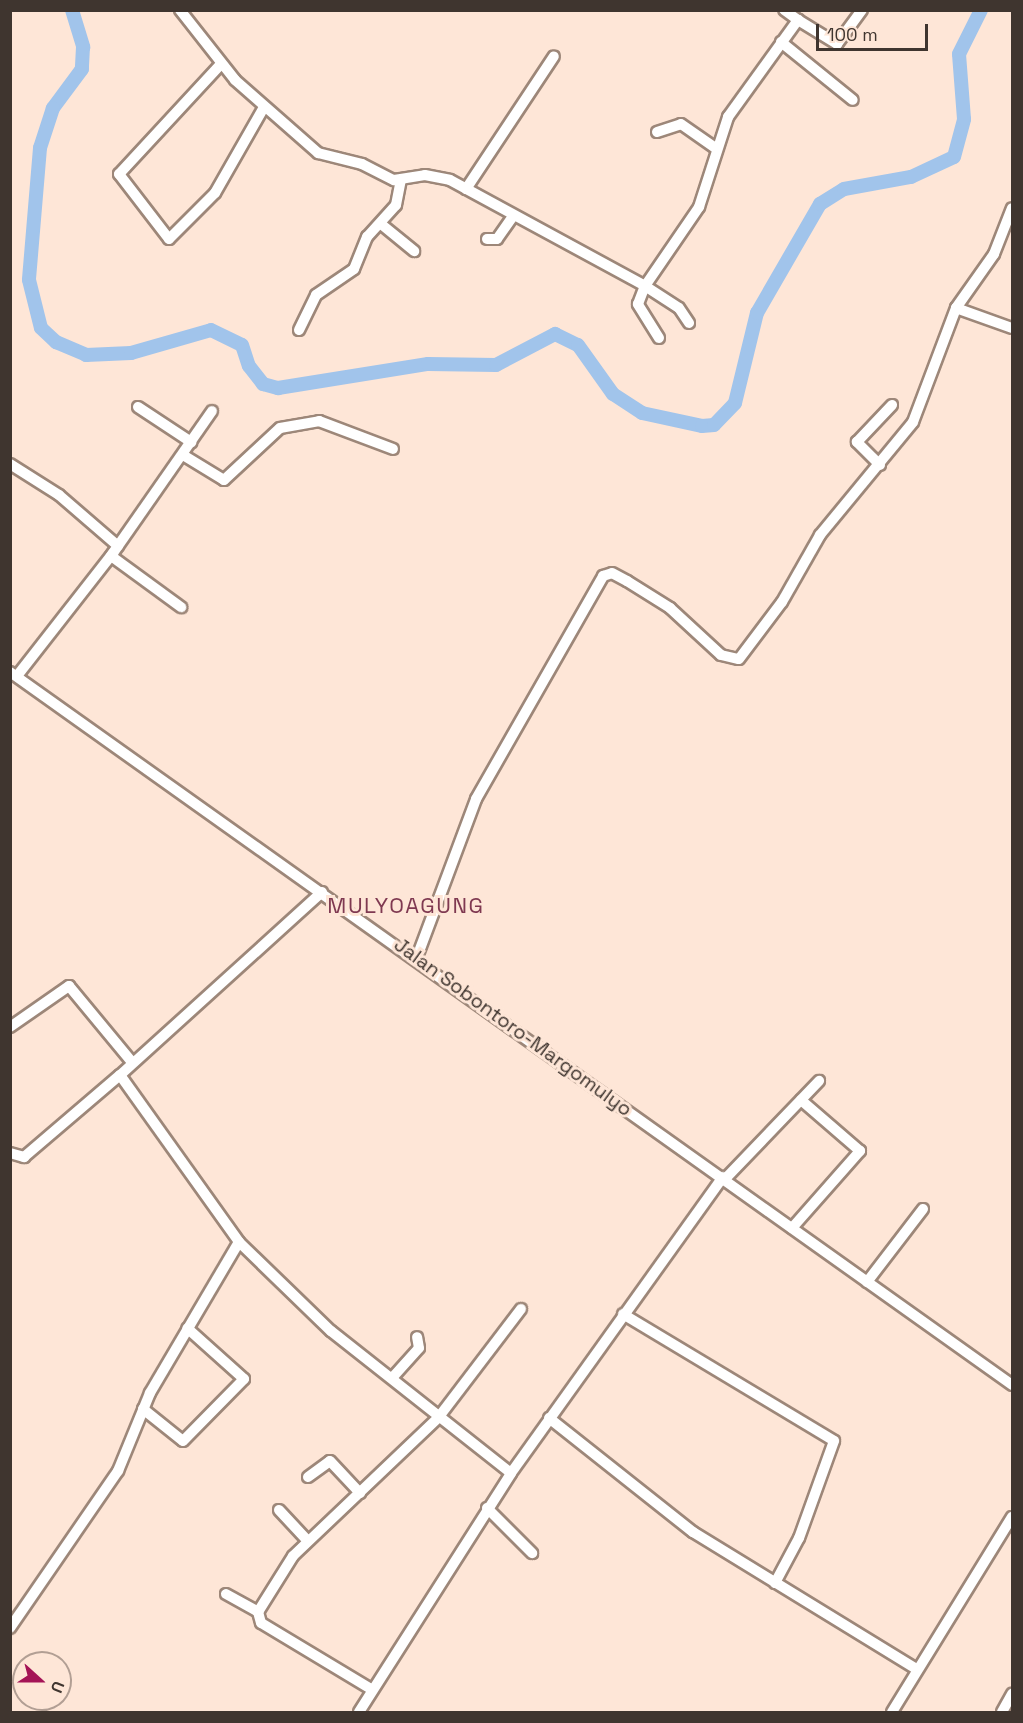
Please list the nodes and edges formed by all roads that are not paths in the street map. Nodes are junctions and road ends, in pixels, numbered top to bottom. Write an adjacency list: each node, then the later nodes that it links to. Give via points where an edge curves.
1 (180, 10): 7 (street)
2 (784, 10): 4 (street)
3 (861, 10): 4 (street, via 837,44)
4 (798, 20): 5 (street)
5 (781, 42): 8 (street); 11 (street, via 734,107)
6 (555, 56): 13 (street)
7 (221, 64): 9 (street); 9 (street, via 119,174 169,239 215,192)
8 (853, 100)
9 (263, 109): 12 (street, via 324,156)
10 (657, 132): 11 (street, via 681,124)
11 (714, 147): 19 (street, via 699,207)
12 (401, 179): 13 (street, via 436,176); 16 (street, via 397,203)
13 (466, 189): 15 (street)
14 (1012, 208): 20 (street, via 994,254)
15 (513, 216): 17 (street, via 497,238); 19 (street)
16 (381, 224): 18 (street); 23 (street, via 367,237 354,269 316,295)
17 (487, 238)
18 (414, 251)
19 (645, 286): 21 (street, via 679,308); 24 (street, via 639,306)
20 (956, 308): 22 (street); 32 (street, via 916,414)
21 (689, 323)
22 (1012, 328)
23 (299, 330)
24 (659, 338)
25 (892, 405): 32 (street, via 857,442)
26 (138, 406): 28 (street)
27 (212, 411): 28 (street)
28 (191, 442): 30 (street)
29 (393, 449): 30 (street, via 319,421 280,428 224,480)
30 (183, 455): 33 (street)
31 (10, 464): 33 (street, via 59,495)
32 (880, 465): 38 (street, via 820,534 782,602 739,659 721,655 670,608 627,580 612,573 603,576 476,799)
33 (118, 546): 34 (street)
34 (111, 556): 35 (street); 36 (street)
35 (181, 607)
36 (14, 674): 37 (street, Jalan Sobontoro-Margomulyo)
37 (322, 892): 38 (street, Jalan Sobontoro-Margomulyo); 40 (street)
38 (417, 957): 45 (street, Jalan Sobontoro-Margomulyo)
39 (10, 1027): 40 (street, via 69,986)
40 (131, 1061): 41 (street)
41 (120, 1075): 44 (street, via 24,1157); 48 (street)
42 (819, 1081): 43 (street)
43 (801, 1100): 45 (street); 47 (street, via 860,1151)
44 (10, 1153)
45 (724, 1178): 47 (street, Jalan Sobontoro-Margomulyo); 51 (street)
46 (923, 1209): 49 (street)
47 (792, 1228): 49 (street, Jalan Sobontoro-Margomulyo)
48 (239, 1242): 52 (street); 54 (street, via 331,1331)
49 (867, 1282): 55 (street, Jalan Sobontoro-Margomulyo)
50 (521, 1310): 57 (street)
51 (622, 1314): 58 (street); 67 (street, via 834,1441 799,1538)
52 (188, 1328): 56 (street); 56 (street, via 244,1379 183,1441)
53 (417, 1337): 54 (street, via 419,1348)
54 (392, 1378): 57 (street)
55 (1012, 1385)
56 (143, 1409): 70 (street, via 118,1471)
57 (438, 1418): 59 (street); 61 (street)
58 (549, 1418): 59 (street); 67 (street, via 641,1496)
59 (511, 1473): 62 (street)
60 (308, 1477): 61 (street, via 330,1461)
61 (360, 1493): 65 (street)
62 (487, 1508): 66 (street); 72 (street)
63 (279, 1510): 65 (street)
64 (1012, 1517): 71 (street)
65 (307, 1539): 69 (street)
66 (532, 1553)
67 (775, 1583): 71 (street)
68 (226, 1594): 69 (street)
69 (258, 1612): 72 (street, via 261,1623)
70 (10, 1628)
71 (917, 1670): 74 (street)
72 (371, 1689): 75 (street)
73 (1012, 1694): 76 (street)
74 (897, 1711)
75 (359, 1713)
76 (1002, 1713)

